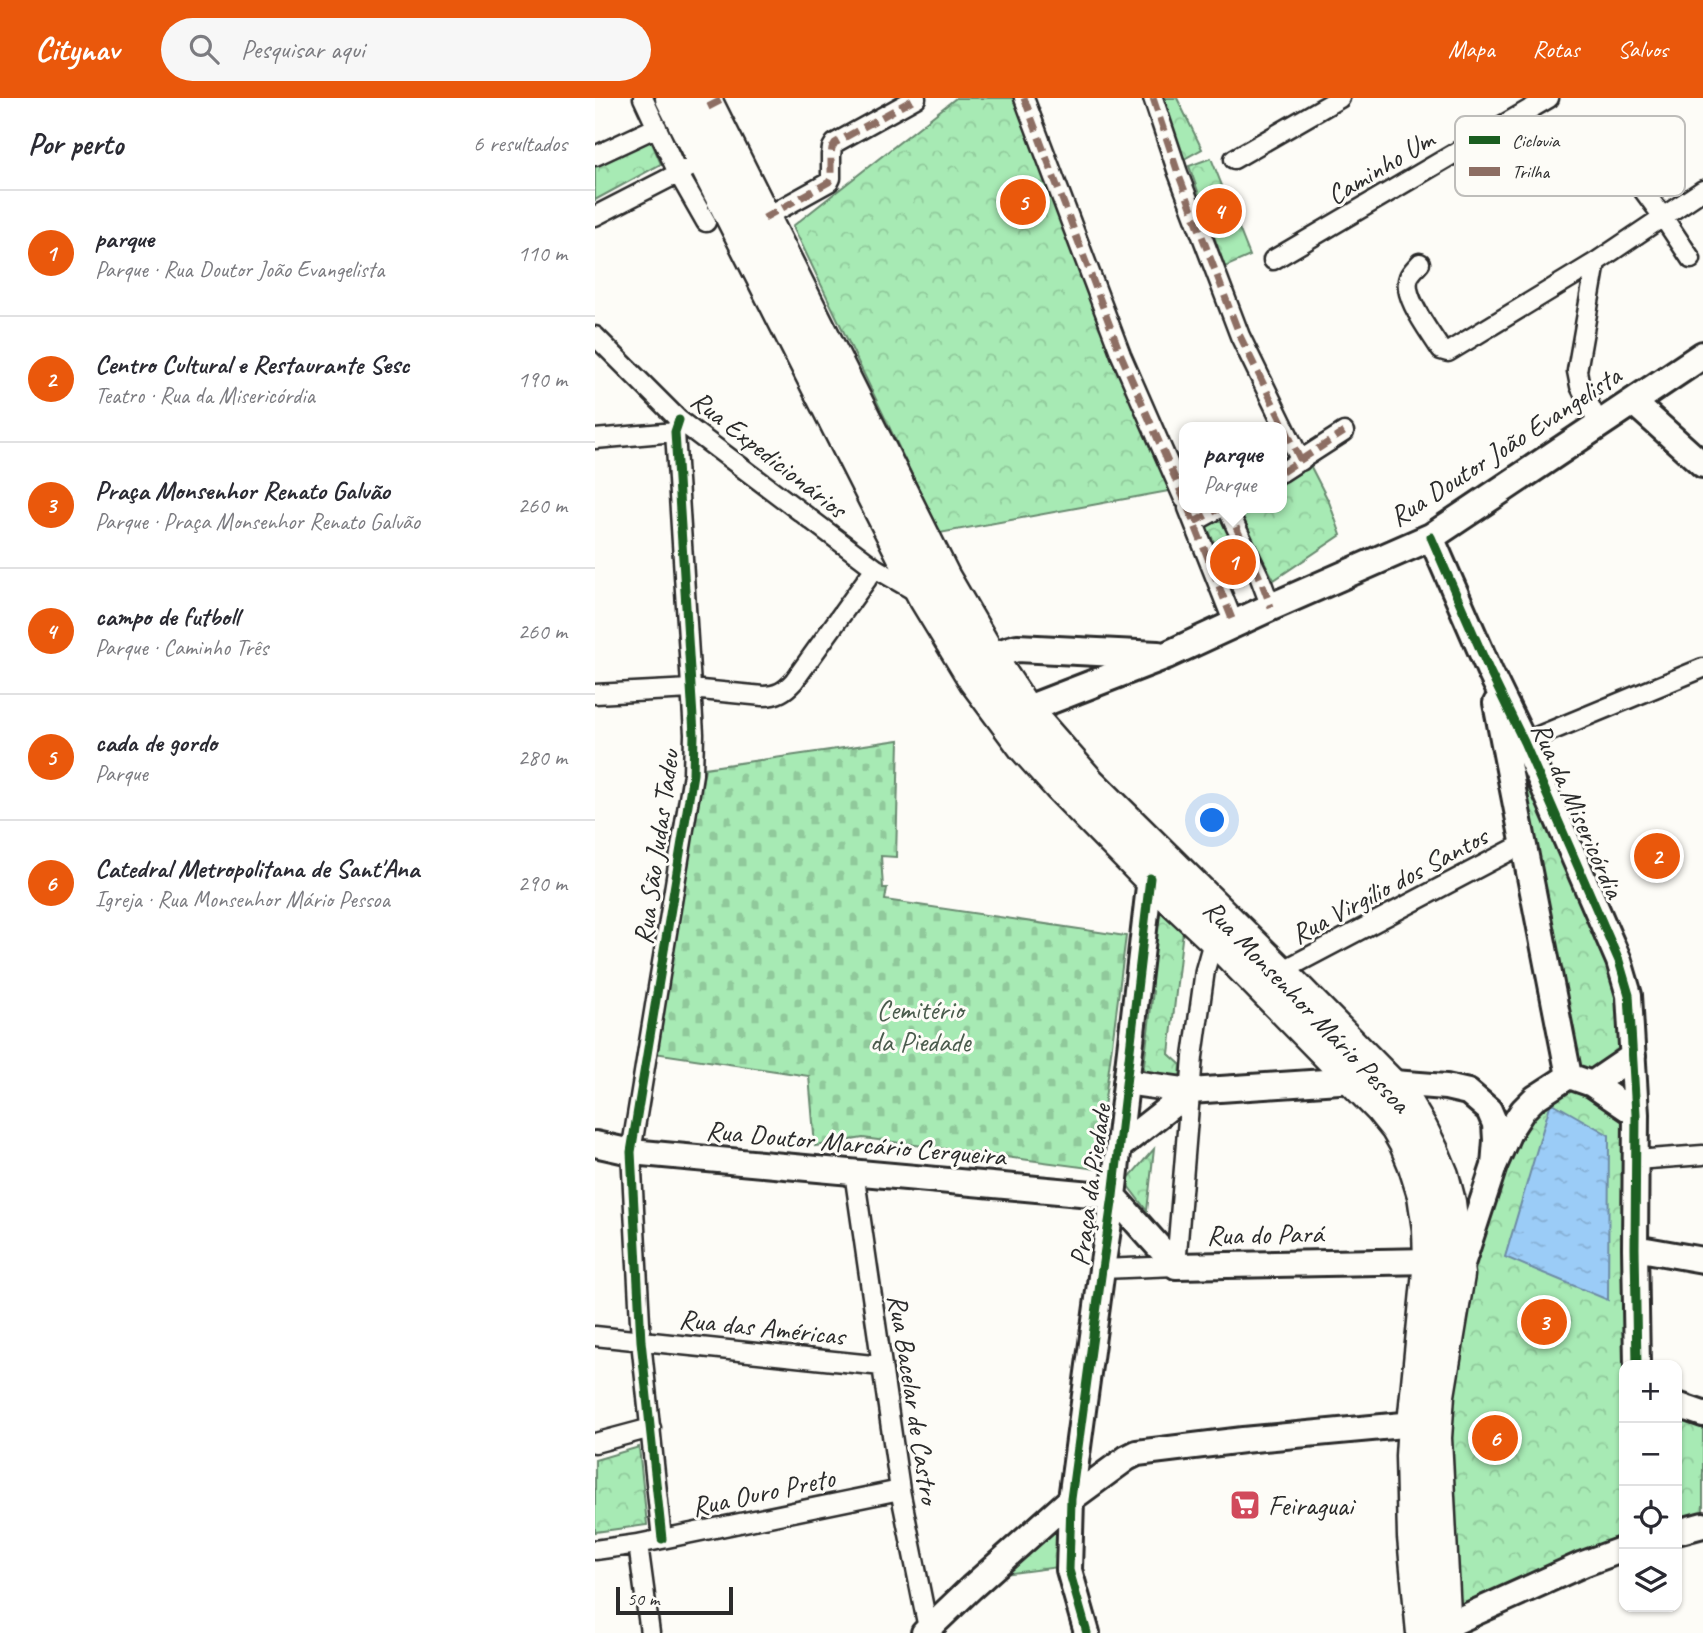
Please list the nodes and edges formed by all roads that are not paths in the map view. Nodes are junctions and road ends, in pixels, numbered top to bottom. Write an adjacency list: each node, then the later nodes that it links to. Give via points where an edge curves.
1 (643, 98): 8 (street)
2 (916, 98): 7 (street)
3 (1024, 98): 35 (street, via 1121,355)
4 (1153, 98): 26 (street, via 1240,337)
5 (1340, 98): 12 (street)
6 (1549, 98): 9 (street, Caminho Um)
7 (890, 104): 18 (street, via 835,144 829,182)
8 (692, 108): 11 (street); 13 (highway)
9 (1518, 116)
10 (1455, 153): 20 (street, Caminho Um)
11 (595, 156)
12 (1234, 159)
13 (703, 161): 16 (street); 18 (highway); 40 (highway, via 717,217)
14 (1703, 190): 17 (street)
15 (1648, 196): 17 (street)
16 (595, 216)
17 (1663, 216): 19 (street); 21 (street)
18 (764, 218): 45 (highway, via 944,578)
19 (1691, 259)
20 (1273, 260)
21 (1596, 262): 22 (street, via 1446,352 1409,293 1409,276); 27 (street, via 1577,371)
22 (1420, 263)
23 (595, 336): 28 (street, Rua Expedicionários)
24 (1703, 355): 25 (main road, Rua Doutor João Evangelista)
25 (1633, 401): 27 (main road, Rua Doutor João Evangelista); 33 (street)
26 (1282, 422)
27 (1599, 424): 38 (main road, Rua Doutor João Evangelista)
28 (677, 426): 31 (street); 39 (street, Rua Expedicionários); 47 (street, Rua São Judas Tadeu)
29 (1344, 432): 32 (street)
30 (1287, 433): 32 (street)
31 (595, 439)
32 (1301, 461): 34 (street)
33 (1703, 465)
34 (1287, 469)
35 (1179, 488)
36 (1229, 513): 41 (street)
37 (1191, 515): 42 (street)
38 (1431, 537): 41 (main road, Rua Doutor João Evangelista); 46 (street, Rua da Misericórdia)
39 (875, 568): 40 (street, Rua Expedicionários); 47 (street, via 785,690 763,696)
40 (924, 596): 45 (highway)
41 (1271, 607): 42 (main road, Rua Doutor João Evangelista)
42 (1234, 624): 43 (main road, Rua Doutor João Evangelista)
43 (1167, 655): 45 (main road, via 1017,648 1003,651); 49 (main road, Rua Doutor João Evangelista)
44 (1703, 668): 50 (street)
45 (983, 670): 49 (highway, Rua Monsenhor Mário Pessoa)
46 (1490, 672): 50 (street, Rua da Misericórdia); 51 (street, Rua da Misericórdia)
47 (691, 689): 48 (street); 64 (street, Rua São Judas Tadeu, via 693,774)
48 (595, 694)
49 (1015, 716): 52 (highway, Rua Monsenhor Mário Pessoa, via 1024,746); 54 (highway, Rua Monsenhor Mário Pessoa)
50 (1524, 742): 55 (street, Rua da Misericórdia, via 1619,961 1629,995)
51 (1523, 844): 54 (street, Rua Virgílio dos Santos); 57 (street, Rua da Misericórdia)
52 (1150, 878): 53 (highway, Rua Monsenhor Mário Pessoa); 58 (street, Praça da Piedade)
53 (1214, 938): 56 (highway, Rua Monsenhor Mário Pessoa); 60 (street, via 1205,970)
54 (1280, 972): 59 (highway, Rua Monsenhor Mário Pessoa)
55 (1633, 1056): 57 (street); 61 (street, Rua da Misericórdia)
56 (1353, 1080): 59 (street); 60 (street); 72 (highway, Rua Monsenhor Mário Pessoa, via 1381,1108 1406,1144 1424,1195)
57 (1581, 1080): 61 (street); 67 (street, via 1546,1090 1523,1110)
58 (1126, 1082): 60 (street); 63 (street, Praça da Piedade)
59 (1389, 1083): 67 (street, via 1446,1087 1479,1100 1495,1124); 75 (highway, Rua Monsenhor Mário Pessoa, via 1421,1129 1442,1175)
60 (1190, 1091): 63 (street); 73 (street)
61 (1636, 1114): 66 (street, Rua da Misericórdia)
62 (595, 1144): 64 (street, Rua Doutor Marcário Cerqueira)
63 (1119, 1147): 69 (street, Praça da Piedade)
64 (631, 1152): 68 (street, Rua Doutor Marcário Cerqueira); 77 (street, Rua São Judas Tadeu)
65 (1703, 1155): 66 (street)
66 (1636, 1160): 70 (street, Rua da Misericórdia)
67 (1494, 1166): 75 (street)
68 (854, 1172): 69 (street, Rua Doutor Marcário Cerqueira); 79 (street, Rua Bacelar de Castro)
69 (1113, 1196): 73 (street); 74 (street, Praça da Piedade)
70 (1635, 1248): 71 (street); 78 (street, Rua da Misericórdia)
71 (1703, 1260)
72 (1430, 1261): 73 (street, Rua do Pará); 82 (highway, Rua Monsenhor Mário Pessoa)
73 (1176, 1266): 74 (street, Rua do Pará)
74 (1102, 1269): 86 (street, Praça da Piedade)
75 (1458, 1275): 93 (highway, Rua Monsenhor Mário Pessoa, via 1436,1415)
76 (595, 1336): 77 (street, Rua das Américas)
77 (641, 1341): 79 (street, Rua das Américas); 83 (street, Rua São Judas Tadeu)
78 (1637, 1360)
79 (882, 1366): 85 (street, Rua Bacelar de Castro)
80 (1682, 1407): 81 (street)
81 (1703, 1414)
82 (1414, 1424): 86 (street, via 1137,1453); 93 (highway, Rua Monsenhor Mário Pessoa, via 1414,1537)
83 (651, 1428): 84 (street); 89 (street, Rua São Judas Tadeu)
84 (595, 1443)
85 (900, 1490): 89 (street, Rua Ouro Preto); 94 (street, Rua Bacelar de Castro)
86 (1071, 1499): 94 (street); 96 (street, Praça da Piedade, via 1069,1570)
87 (1703, 1525): 88 (street)
88 (1682, 1531)
89 (662, 1539): 90 (street, Rua Ouro Preto)
90 (638, 1544): 91 (street, Rua Ouro Preto); 95 (street)
91 (595, 1549)
92 (1619, 1551): 93 (street)
93 (1436, 1631)
94 (927, 1632)
95 (650, 1633)
96 (1087, 1633)

